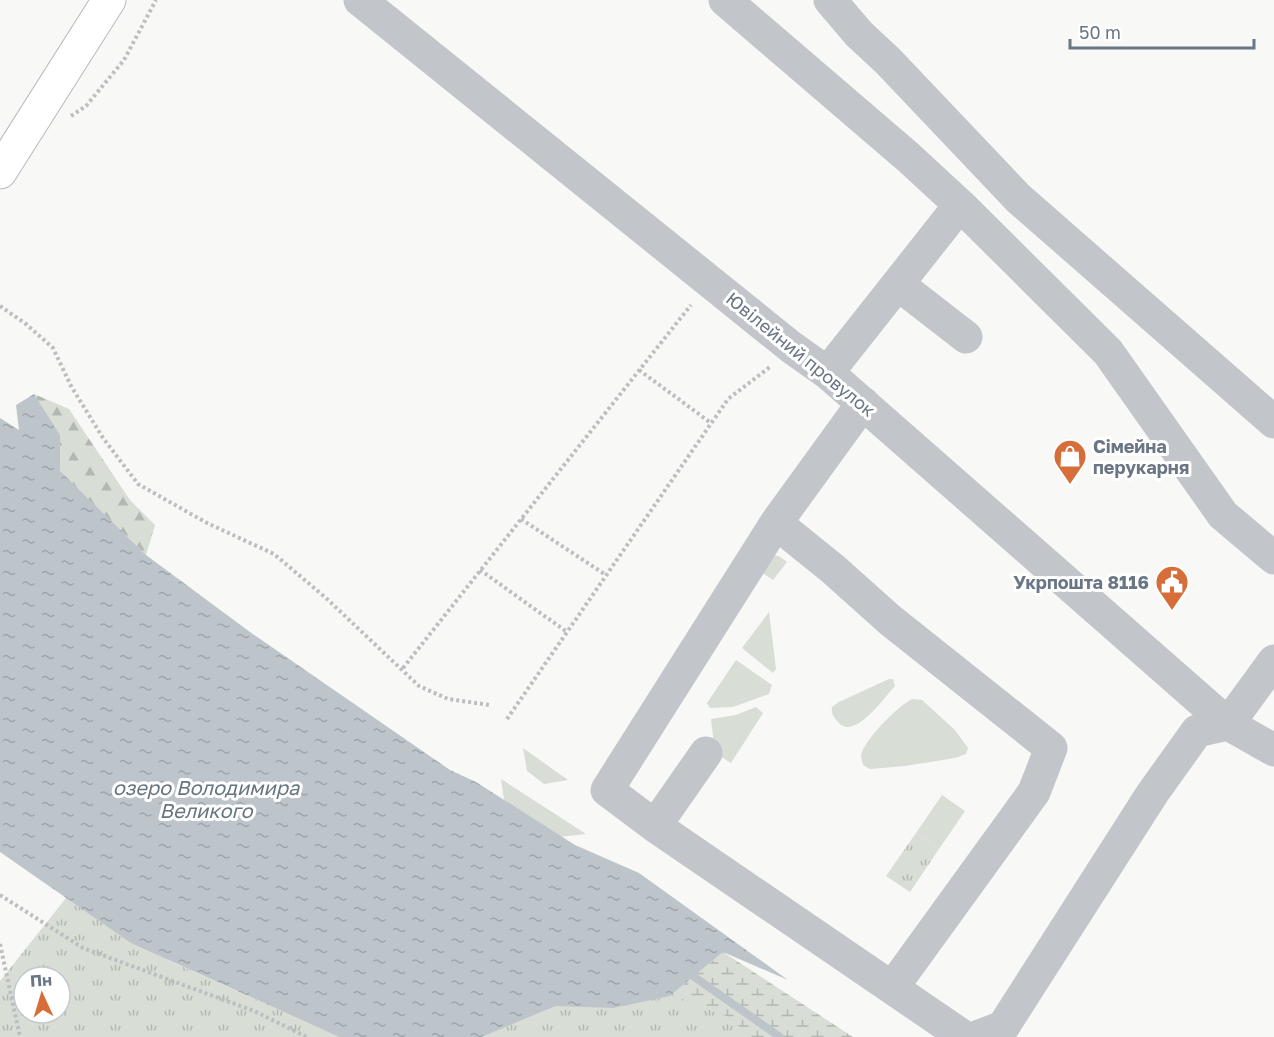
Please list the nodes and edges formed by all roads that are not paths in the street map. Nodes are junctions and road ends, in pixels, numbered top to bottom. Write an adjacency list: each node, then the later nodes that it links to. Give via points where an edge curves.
1 (109, 0): 5 (main road)
2 (360, 0): 9 (street, Ювілейний провулок)
3 (725, 0): 6 (street)
4 (830, 0): 11 (street, via 1018,198)
5 (0, 172)
6 (960, 205): 7 (street); 13 (street, via 1108,352 1223,515)
7 (898, 285): 8 (street); 9 (street)
8 (966, 337)
9 (829, 374): 10 (street, Ювілейний провулок)
10 (863, 403): 12 (street); 15 (street, Ювілейний провулок)
11 (1274, 422)
12 (776, 523): 18 (street, via 607,790); 19 (street, via 1051,748 1034,792)
13 (1274, 558)
14 (1274, 661): 15 (street)
15 (1228, 724): 16 (street, Ювілейний провулок); 21 (street, via 1197,731 1152,794 1003,1027)
16 (1274, 750)
17 (706, 753): 18 (street)
18 (655, 826): 19 (street)
19 (892, 988): 20 (street)
20 (964, 1037)
21 (977, 1037)

